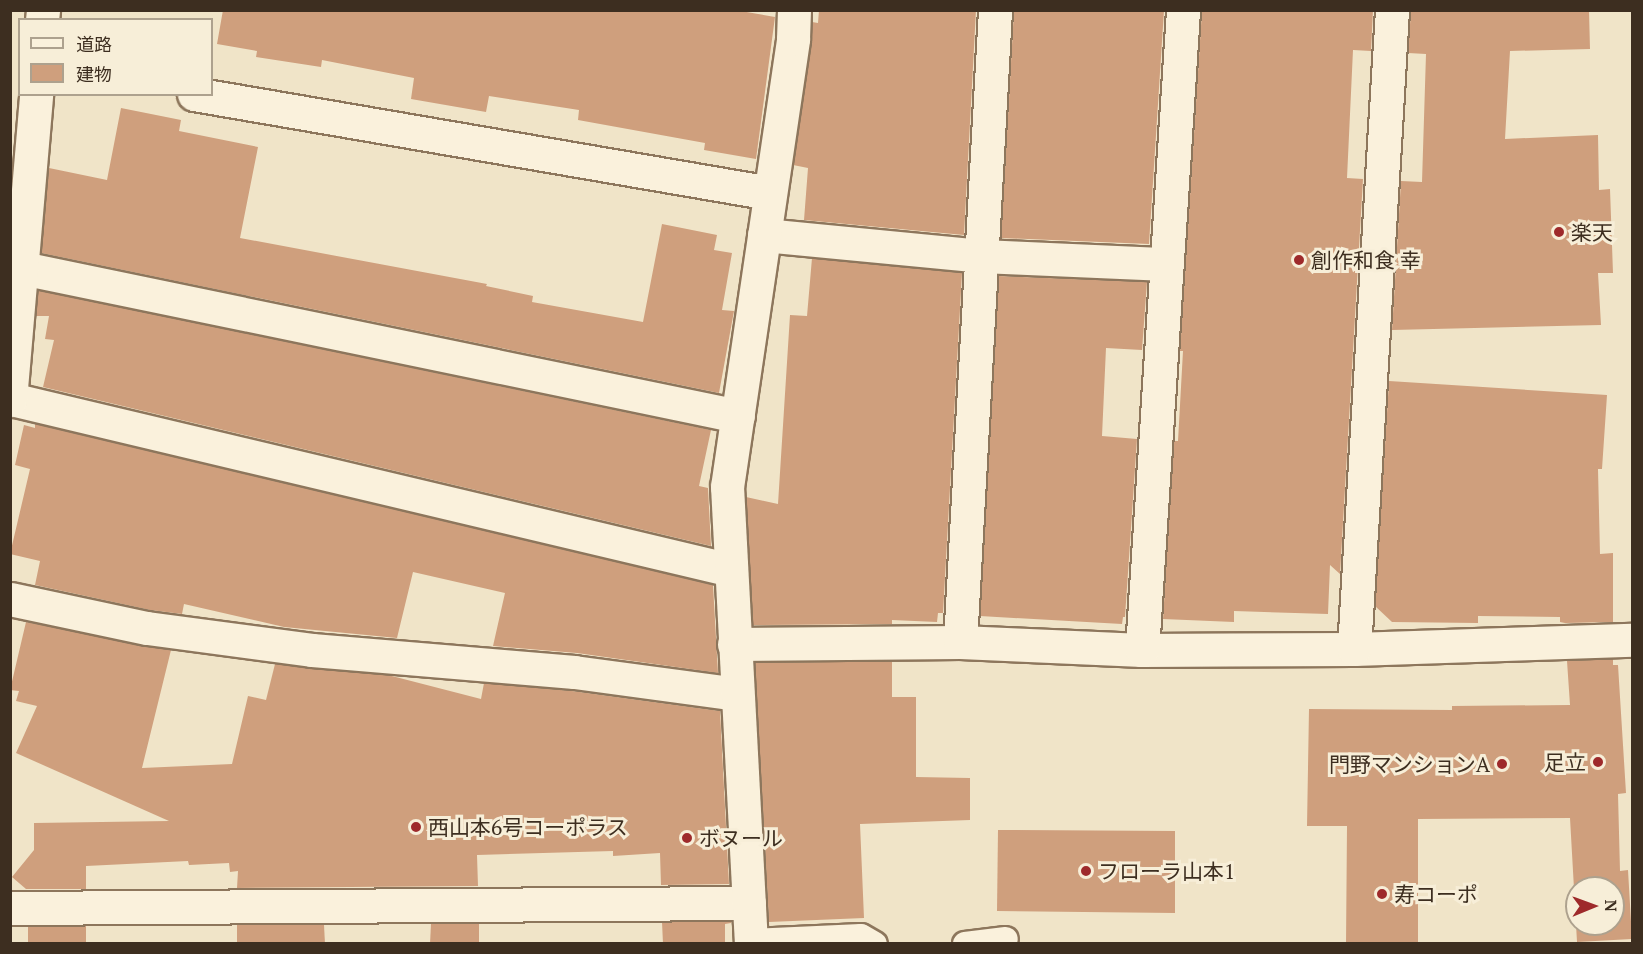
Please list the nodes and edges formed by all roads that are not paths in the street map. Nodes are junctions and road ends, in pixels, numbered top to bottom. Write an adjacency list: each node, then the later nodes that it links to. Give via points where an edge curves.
1 (794, 10): 7 (street)
2 (995, 10): 9 (street)
3 (1183, 10): 10 (street)
4 (1392, 10): 19 (street)
5 (36, 96): 11 (street)
6 (206, 96): 7 (street)
7 (770, 193): 8 (street)
8 (764, 235): 9 (street); 13 (street)
9 (981, 256): 10 (street); 17 (street)
10 (1167, 264): 20 (street)
11 (22, 268): 12 (street); 13 (street)
12 (11, 399): 14 (street)
13 (738, 416): 14 (street, via 727,487)
14 (731, 570): 18 (street)
15 (10, 599): 21 (street, via 147,628 312,650 574,672)
16 (1632, 640): 19 (street)
17 (960, 642): 18 (street); 20 (street)
18 (734, 644): 21 (street)
19 (1354, 649): 20 (street)
20 (1142, 650)
21 (737, 693): 22 (street)
22 (749, 903): 23 (street); 25 (street)
23 (10, 908)
24 (1006, 939): 27 (lane)
25 (751, 942): 26 (lane, via 861,936)
26 (875, 944)
27 (965, 944)

